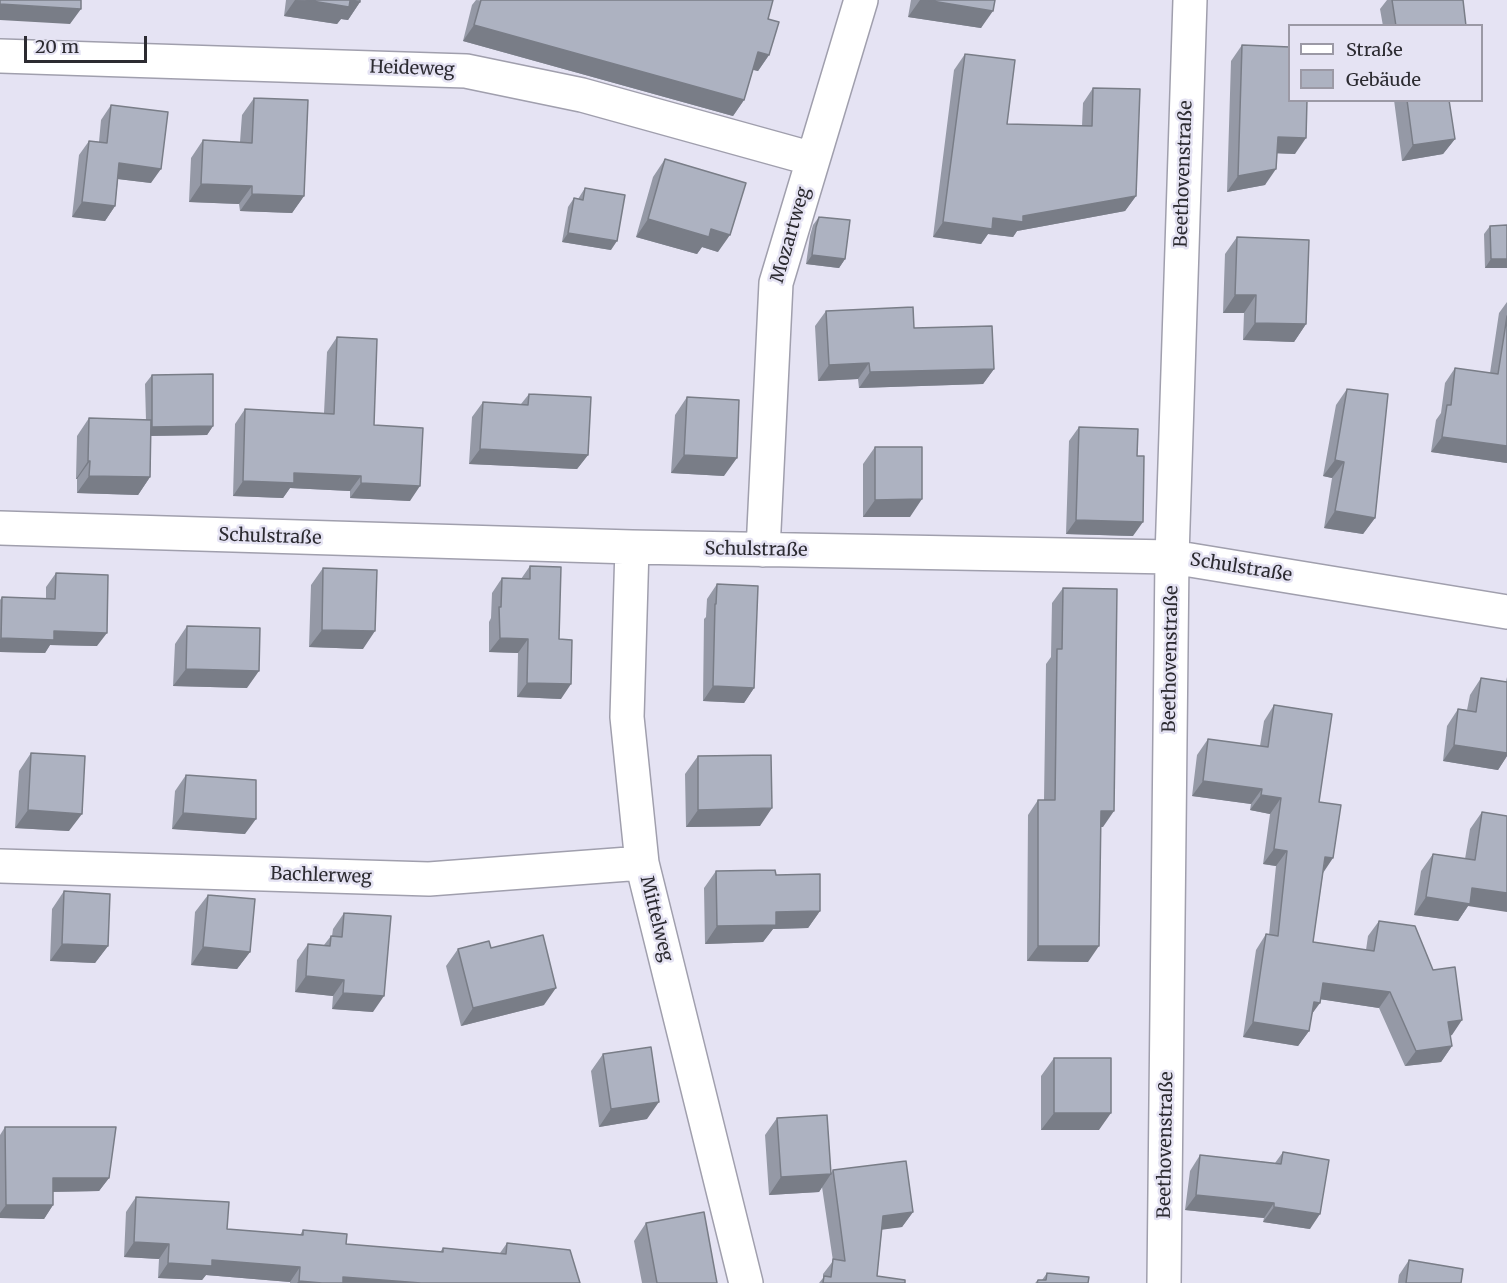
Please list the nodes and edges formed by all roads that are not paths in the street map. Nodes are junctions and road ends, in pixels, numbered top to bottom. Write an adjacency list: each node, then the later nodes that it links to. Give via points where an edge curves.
1 (861, 0): 4 (street, Mozartweg)
2 (1190, 0): 8 (street, Beethovenstraße)
3 (0, 56): 4 (street, Heideweg, via 466,71 582,96)
4 (813, 159): 7 (street, Mozartweg, via 776,283)
5 (0, 528): 6 (street, Schulstraße)
6 (632, 547): 7 (street, Schulstraße); 10 (street, Mittelweg, via 627,717)
7 (763, 550): 8 (street, Schulstraße)
8 (1172, 556): 9 (street, Schulstraße); 13 (street, Beethovenstraße)
9 (1507, 612)
10 (642, 862): 11 (street, Bachlerweg, via 429,879); 12 (street, Mittelweg)
11 (0, 866)
12 (746, 1283)
13 (1164, 1283)

